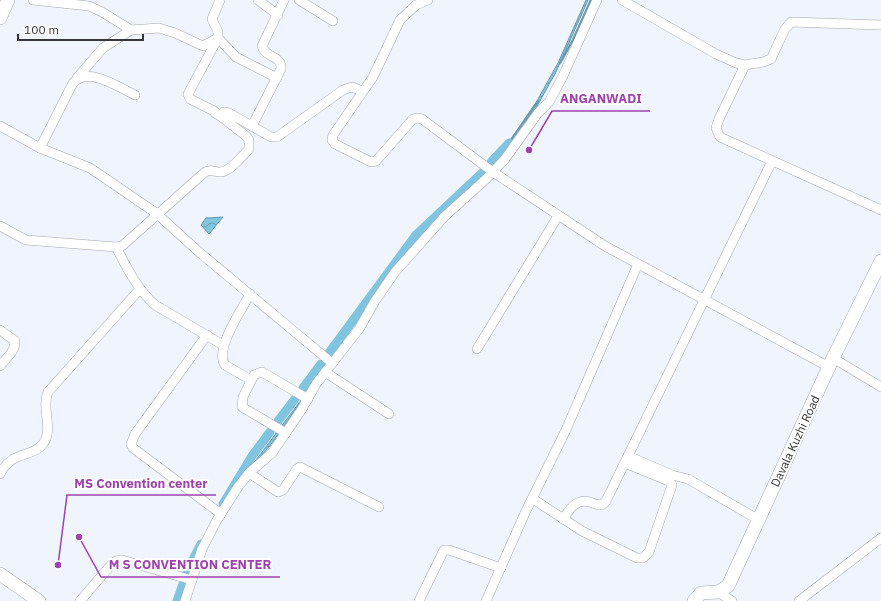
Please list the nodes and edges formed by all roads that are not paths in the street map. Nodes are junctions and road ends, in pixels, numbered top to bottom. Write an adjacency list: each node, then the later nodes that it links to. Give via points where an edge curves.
1 (8, 0): 11 (street)
2 (33, 0): 14 (street, via 89,6)
3 (220, 0): 15 (street, via 212,18)
4 (258, 0): 10 (street)
5 (284, 0): 10 (street)
6 (299, 0): 12 (street)
7 (428, 0): 19 (street, via 416,5 400,20 380,64)
8 (597, 0): 26 (street, via 563,76 548,102)
9 (622, 0): 16 (street, via 716,54)
10 (278, 15): 17 (street, via 262,46 266,53 280,60 282,64)
11 (0, 18)
12 (333, 21)
13 (881, 25): 16 (street, via 791,22 784,29 770,59)
14 (131, 30): 15 (street, via 159,28 203,46); 18 (street, via 104,48)
15 (218, 38): 17 (street, via 236,57); 21 (street, via 188,94 190,99)
16 (745, 65): 25 (street, via 716,128 726,140)
17 (277, 78): 23 (street)
18 (77, 79): 20 (street, via 89,75); 24 (street)
19 (362, 91): 23 (street, via 352,87 343,90 277,137 271,138); 26 (street, via 333,135 332,140 335,144 371,162 376,161 413,119 417,118)
20 (135, 95)
21 (214, 111): 23 (street, via 220,116 224,112 229,113); 28 (street, via 246,136 250,149 228,170 205,172)
22 (0, 126): 24 (street)
23 (252, 126)
24 (40, 148): 28 (street, via 90,168)
25 (772, 161): 27 (street); 36 (street)
26 (493, 172): 29 (street); 41 (street, via 445,216 395,272 359,329)
27 (881, 210)
28 (156, 213): 31 (street, via 127,242); 35 (street)
29 (558, 216): 33 (street); 40 (street)
30 (0, 226): 31 (street, via 26,240)
31 (116, 247): 34 (street)
32 (881, 261): 42 (street, Davala Kuzhi Road)
33 (638, 264): 36 (street); 53 (street)
34 (140, 289): 38 (street, via 155,304); 51 (street, via 48,392 45,402 47,431 44,443 12,458)
35 (250, 294): 39 (street); 41 (street)
36 (704, 300): 42 (street); 50 (street)
37 (0, 330): 43 (street, via 15,341 14,349)
38 (207, 335): 39 (street); 55 (street, via 135,434 131,444)
39 (223, 345): 45 (street, via 224,364)
40 (477, 349)
41 (332, 363): 44 (street)
42 (831, 363): 46 (street); 57 (street, Davala Kuzhi Road)
43 (0, 366)
44 (325, 372): 47 (street); 48 (street)
45 (251, 380): 47 (street, via 258,372 262,372); 49 (street, via 241,403 242,407)
46 (881, 387)
47 (308, 399): 49 (street)
48 (389, 414)
49 (286, 433): 52 (street, via 272,453)
50 (626, 459): 56 (street, via 602,505 581,500 576,502); 56 (street, via 669,481 672,485 647,555 637,558); 57 (street, via 688,479)
51 (0, 474)
52 (248, 474): 54 (street, via 278,492 284,490 300,467); 55 (street)
53 (533, 499): 56 (street); 59 (street)
54 (379, 507)
55 (221, 514): 61 (street, via 202,550)
56 (563, 519)
57 (759, 520): 62 (street, Davala Kuzhi Road, via 728,586)
58 (881, 538): 70 (street)
59 (501, 568): 66 (street, via 444,550); 67 (street)
60 (0, 574): 63 (street)
61 (192, 580): 64 (street, via 122,560 116,561); 65 (street)
62 (718, 592): 68 (street, via 701,593); 69 (street)
63 (39, 601)
64 (80, 601)
65 (185, 601)
66 (419, 601)
67 (486, 601)
68 (694, 601)
69 (732, 601)
70 (799, 601)

